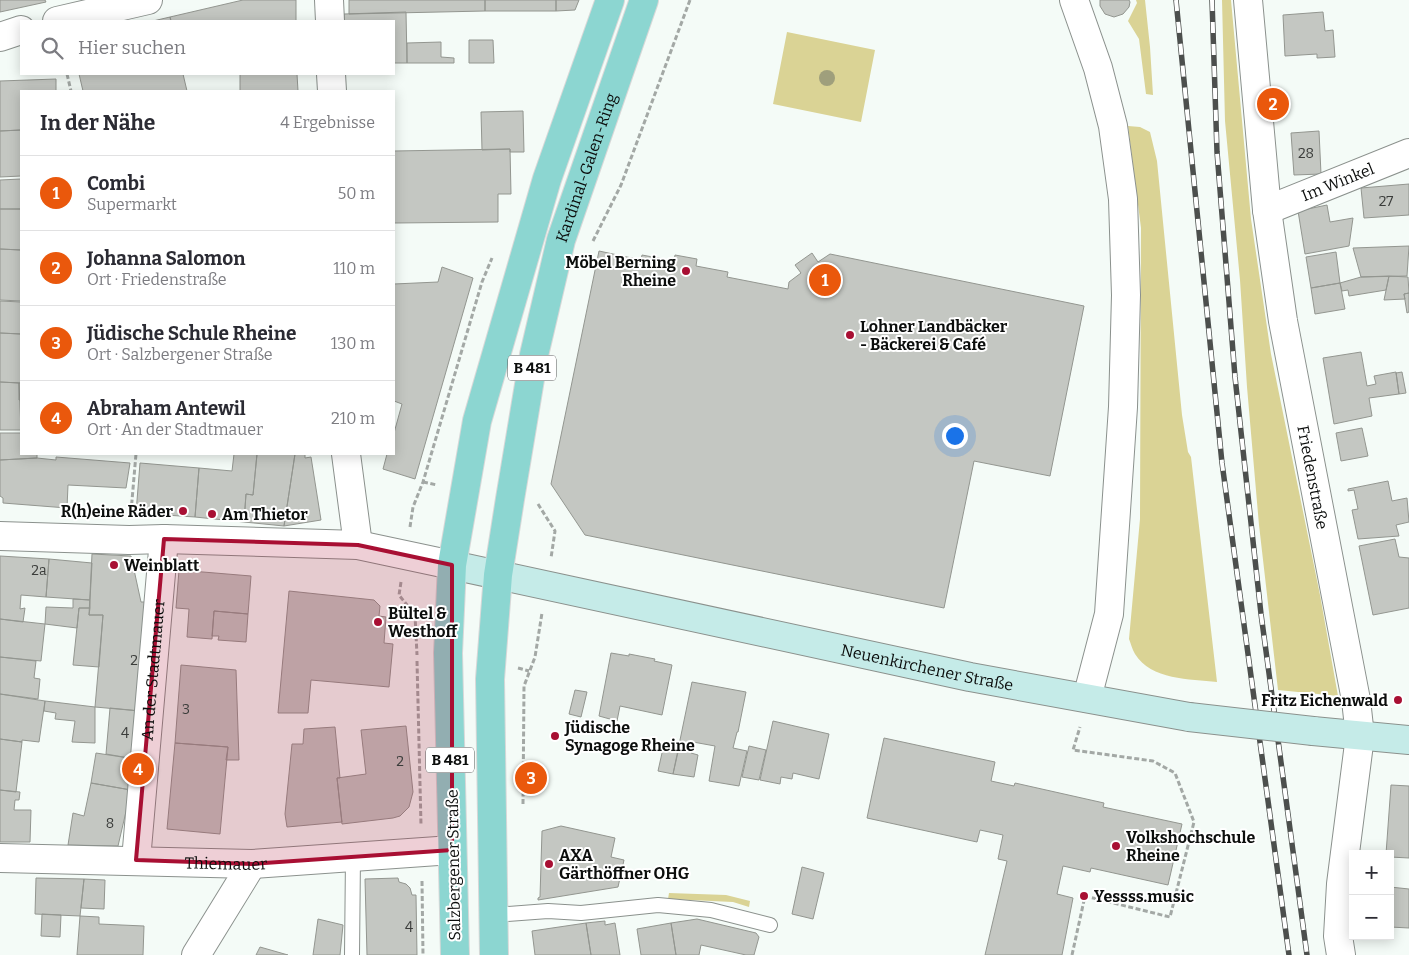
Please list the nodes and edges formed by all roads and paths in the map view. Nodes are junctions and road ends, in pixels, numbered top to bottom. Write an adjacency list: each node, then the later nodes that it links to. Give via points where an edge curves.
1 (148, 0): 8 (street)
2 (329, 0): 9 (street)
3 (610, 0): 27 (main road, Kardinal-Galen-Ring / B 481, via 547,179 499,341 477,421)
4 (644, 0): 28 (main road, Kardinal-Galen-Ring / B 481, via 561,240 534,355)
5 (690, 0): 18 (path, via 621,185)
6 (1074, 0): 31 (street, via 1098,68 1112,126 1123,199 1126,295 1123,407 1109,614)
7 (1248, 0): 17 (street, Friedenstraße)
8 (61, 20)
9 (330, 20)
10 (20, 30): 11 (street)
11 (0, 37)
12 (67, 75): 14 (path)
13 (331, 75): 15 (street)
14 (71, 90)
15 (332, 90)
16 (1409, 153): 17 (street, Im Winkel)
17 (1267, 210): 32 (street, Friedenstraße, via 1283,321 1356,700)
18 (590, 247)
19 (136, 455): 25 (path)
20 (346, 455): 26 (street)
21 (538, 504): 22 (path)
22 (555, 531)
23 (0, 536): 25 (street)
24 (164, 539): 25 (street); 26 (street); 39 (street, An der Stadtmauer)
25 (129, 540)
26 (358, 546): 27 (street)
27 (452, 565): 28 (street, Neuenkirchener Straße); 35 (main road, Salzbergener Straße / B 481, via 448,652)
28 (498, 575): 31 (street, Neuenkirchener Straße, via 925,667); 41 (main road, B 481, via 490,679)
29 (399, 595): 36 (path, via 415,615)
30 (535, 657): 34 (path, via 524,686)
31 (1087, 698): 32 (street, Neuenkirchener Straße, bridge, via 1190,717); 48 (path, via 1073,750 1152,761 1175,773 1194,822 1170,917 1085,896)
32 (1360, 736): 33 (street, Neuenkirchener Straße); 49 (street, Friedenstraße, via 1341,884 1338,936)
33 (1409, 740)
34 (523, 814)
35 (452, 850): 36 (street, Thiemauer); 46 (main road, Salzbergener Straße / B 481)
36 (421, 852): 37 (street, Thiemauer); 45 (path)
37 (353, 856): 40 (street, Thiemauer); 44 (lane)
38 (0, 858): 39 (street, Thiemauer)
39 (136, 860): 40 (street, Thiemauer)
40 (252, 864): 43 (street)
41 (494, 916): 42 (lane, via 548,911 581,913 658,905 711,910); 47 (main road, B 481)
42 (770, 925)
43 (196, 955)
44 (352, 955)
45 (423, 955)
46 (455, 955)
47 (494, 955)
48 (1072, 955)
49 (1341, 955)

